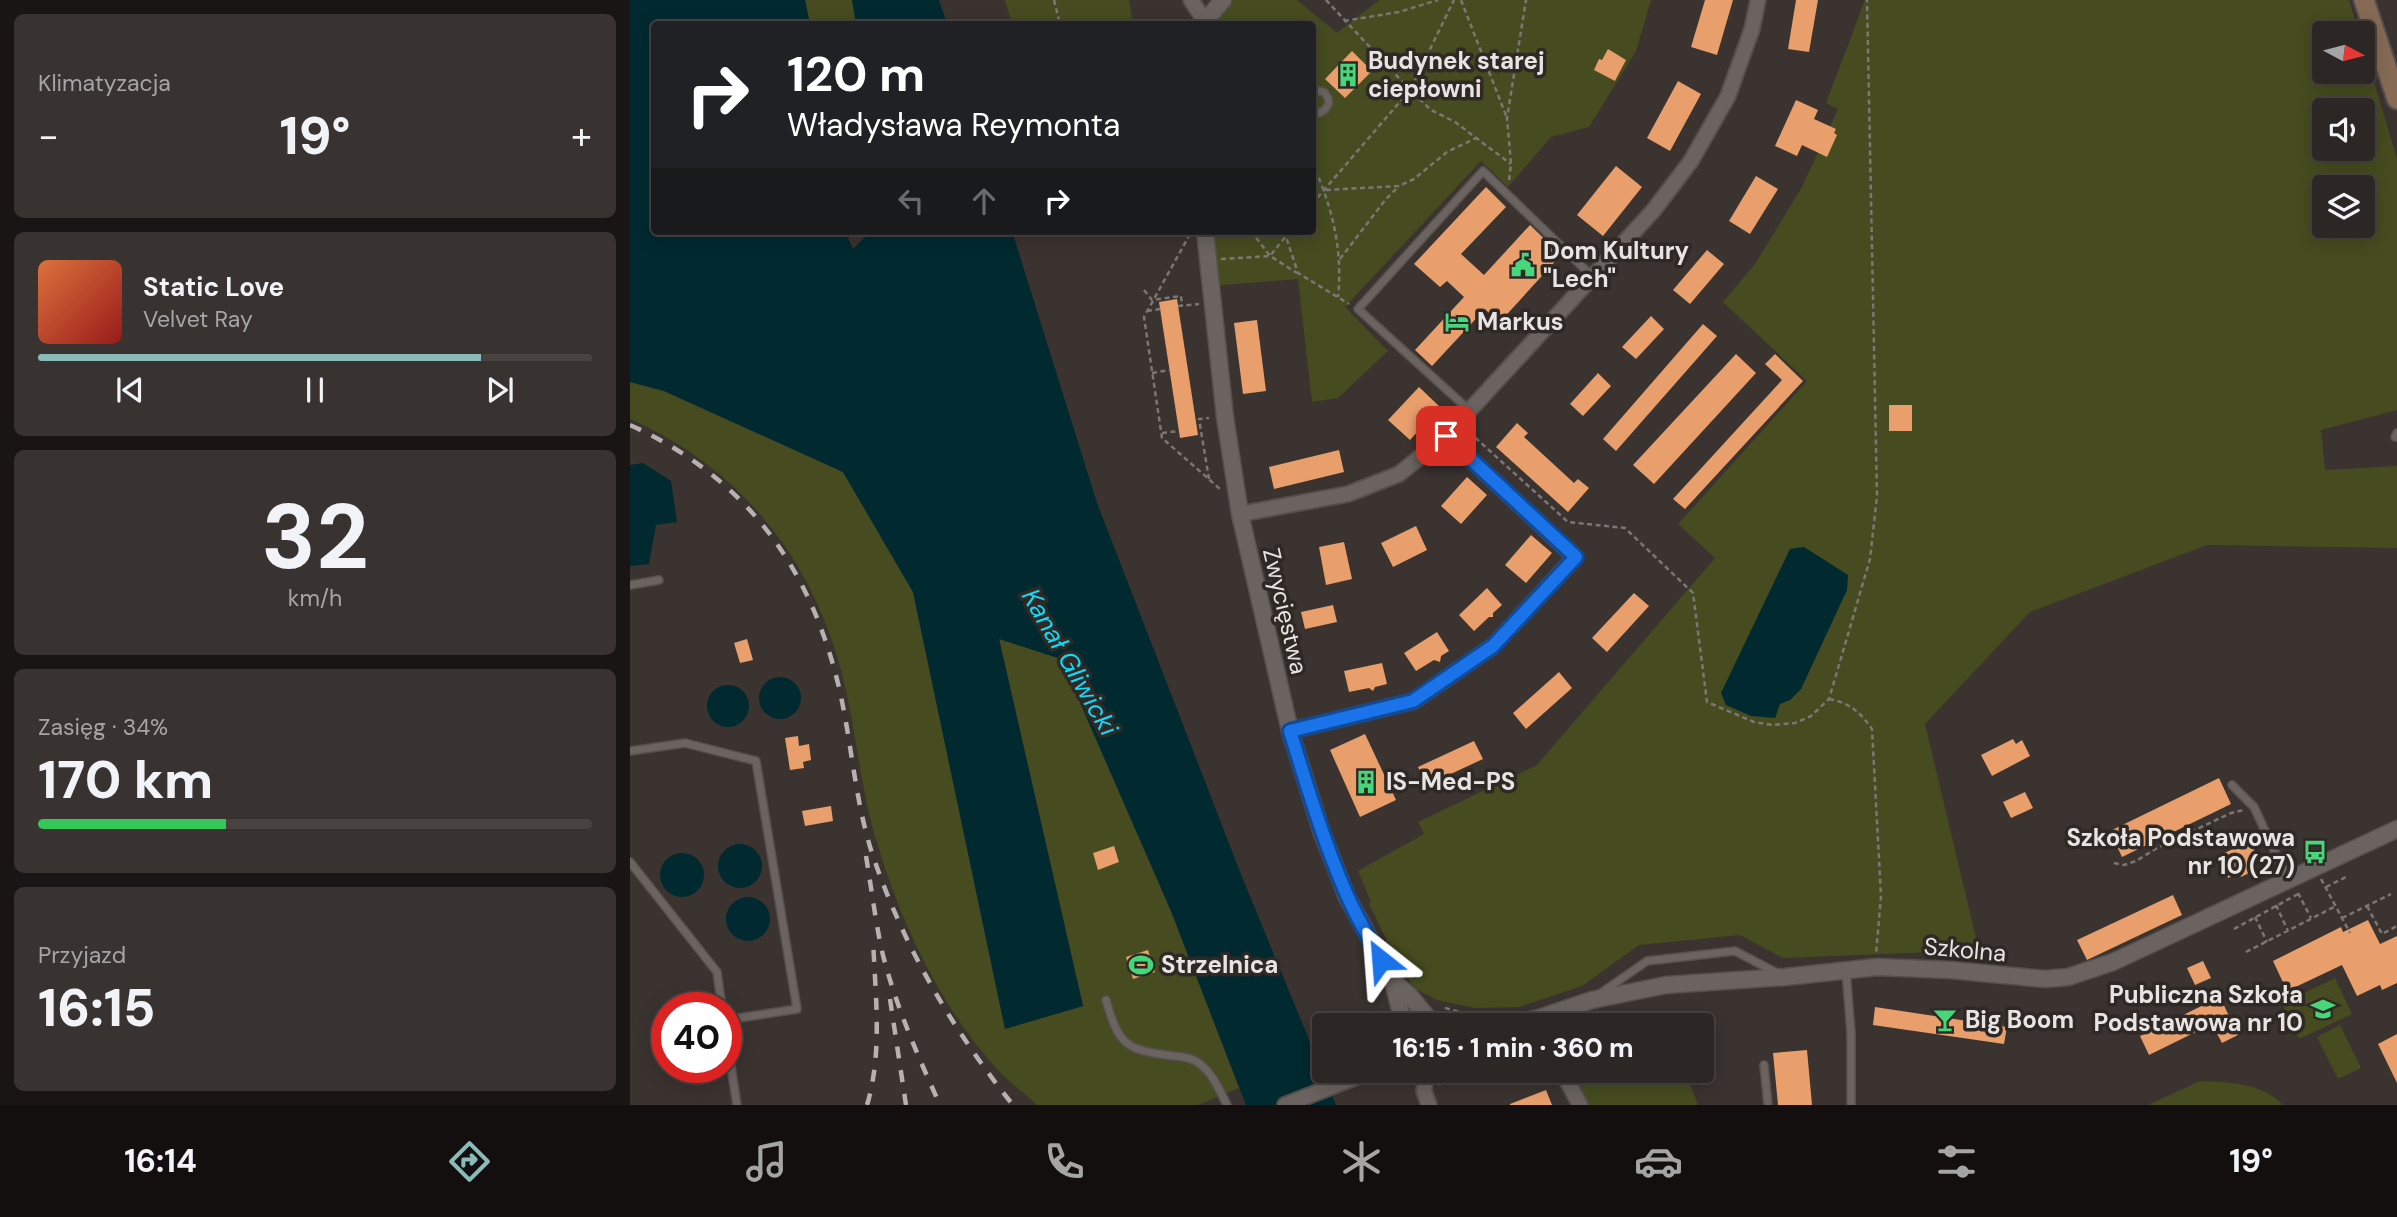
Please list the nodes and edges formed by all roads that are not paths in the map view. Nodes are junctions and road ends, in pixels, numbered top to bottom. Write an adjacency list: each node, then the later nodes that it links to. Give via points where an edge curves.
1 (1191, 0): 5 (street)
2 (1223, 0): 6 (street)
3 (1758, 0): 11 (street, via 1728,96 1691,161)
4 (2364, 0): 8 (main road)
5 (1203, 21)
6 (1206, 21)
7 (1316, 91): 9 (lane, via 1324,92 1329,103)
8 (2397, 99)
9 (1316, 112)
10 (1205, 235): 14 (street, Zwycięstwa)
11 (1594, 278): 12 (street); 12 (lane, via 1483,171 1358,309)
12 (1469, 410): 13 (street)
13 (1446, 436): 14 (street, via 1399,474 1348,494); 17 (street, via 1576,557 1493,646 1413,701)
14 (1239, 510): 17 (street, Zwycięstwa)
15 (659, 580): 16 (lane)
16 (630, 585)
17 (1290, 731): 25 (street, Zwycięstwa, via 1347,897)
18 (630, 751): 32 (lane, via 685,743 757,761 797,1009)
19 (2232, 785): 22 (lane, via 2254,807)
20 (2397, 829): 22 (street, Szkolna)
21 (630, 862): 26 (lane, via 717,972)
22 (2288, 880): 23 (street, Szkolna, via 2113,962 2068,977 1905,967)
23 (1846, 970): 24 (street, Szkolna); 42 (lane)
24 (1785, 977): 28 (street, Szkolna, via 1666,985); 28 (lane, via 1735,951 1647,961)
25 (1392, 981): 29 (street, Zwycięstwa); 30 (street, Zwycięstwa)
26 (720, 992)
27 (1106, 1000): 38 (lane, via 1119,1037 1128,1045 1199,1063)
28 (1592, 1000): 31 (street, Szkolna)
29 (1401, 1013)
30 (1429, 1013)
31 (1561, 1013)
32 (742, 1018)
33 (1764, 1065): 41 (lane)
34 (734, 1083): 37 (lane)
35 (1341, 1083): 39 (street)
36 (1568, 1083): 40 (street)
37 (737, 1105)
38 (1227, 1105)
39 (1285, 1105)
40 (1580, 1105)
41 (1768, 1105)
42 (1851, 1105)

